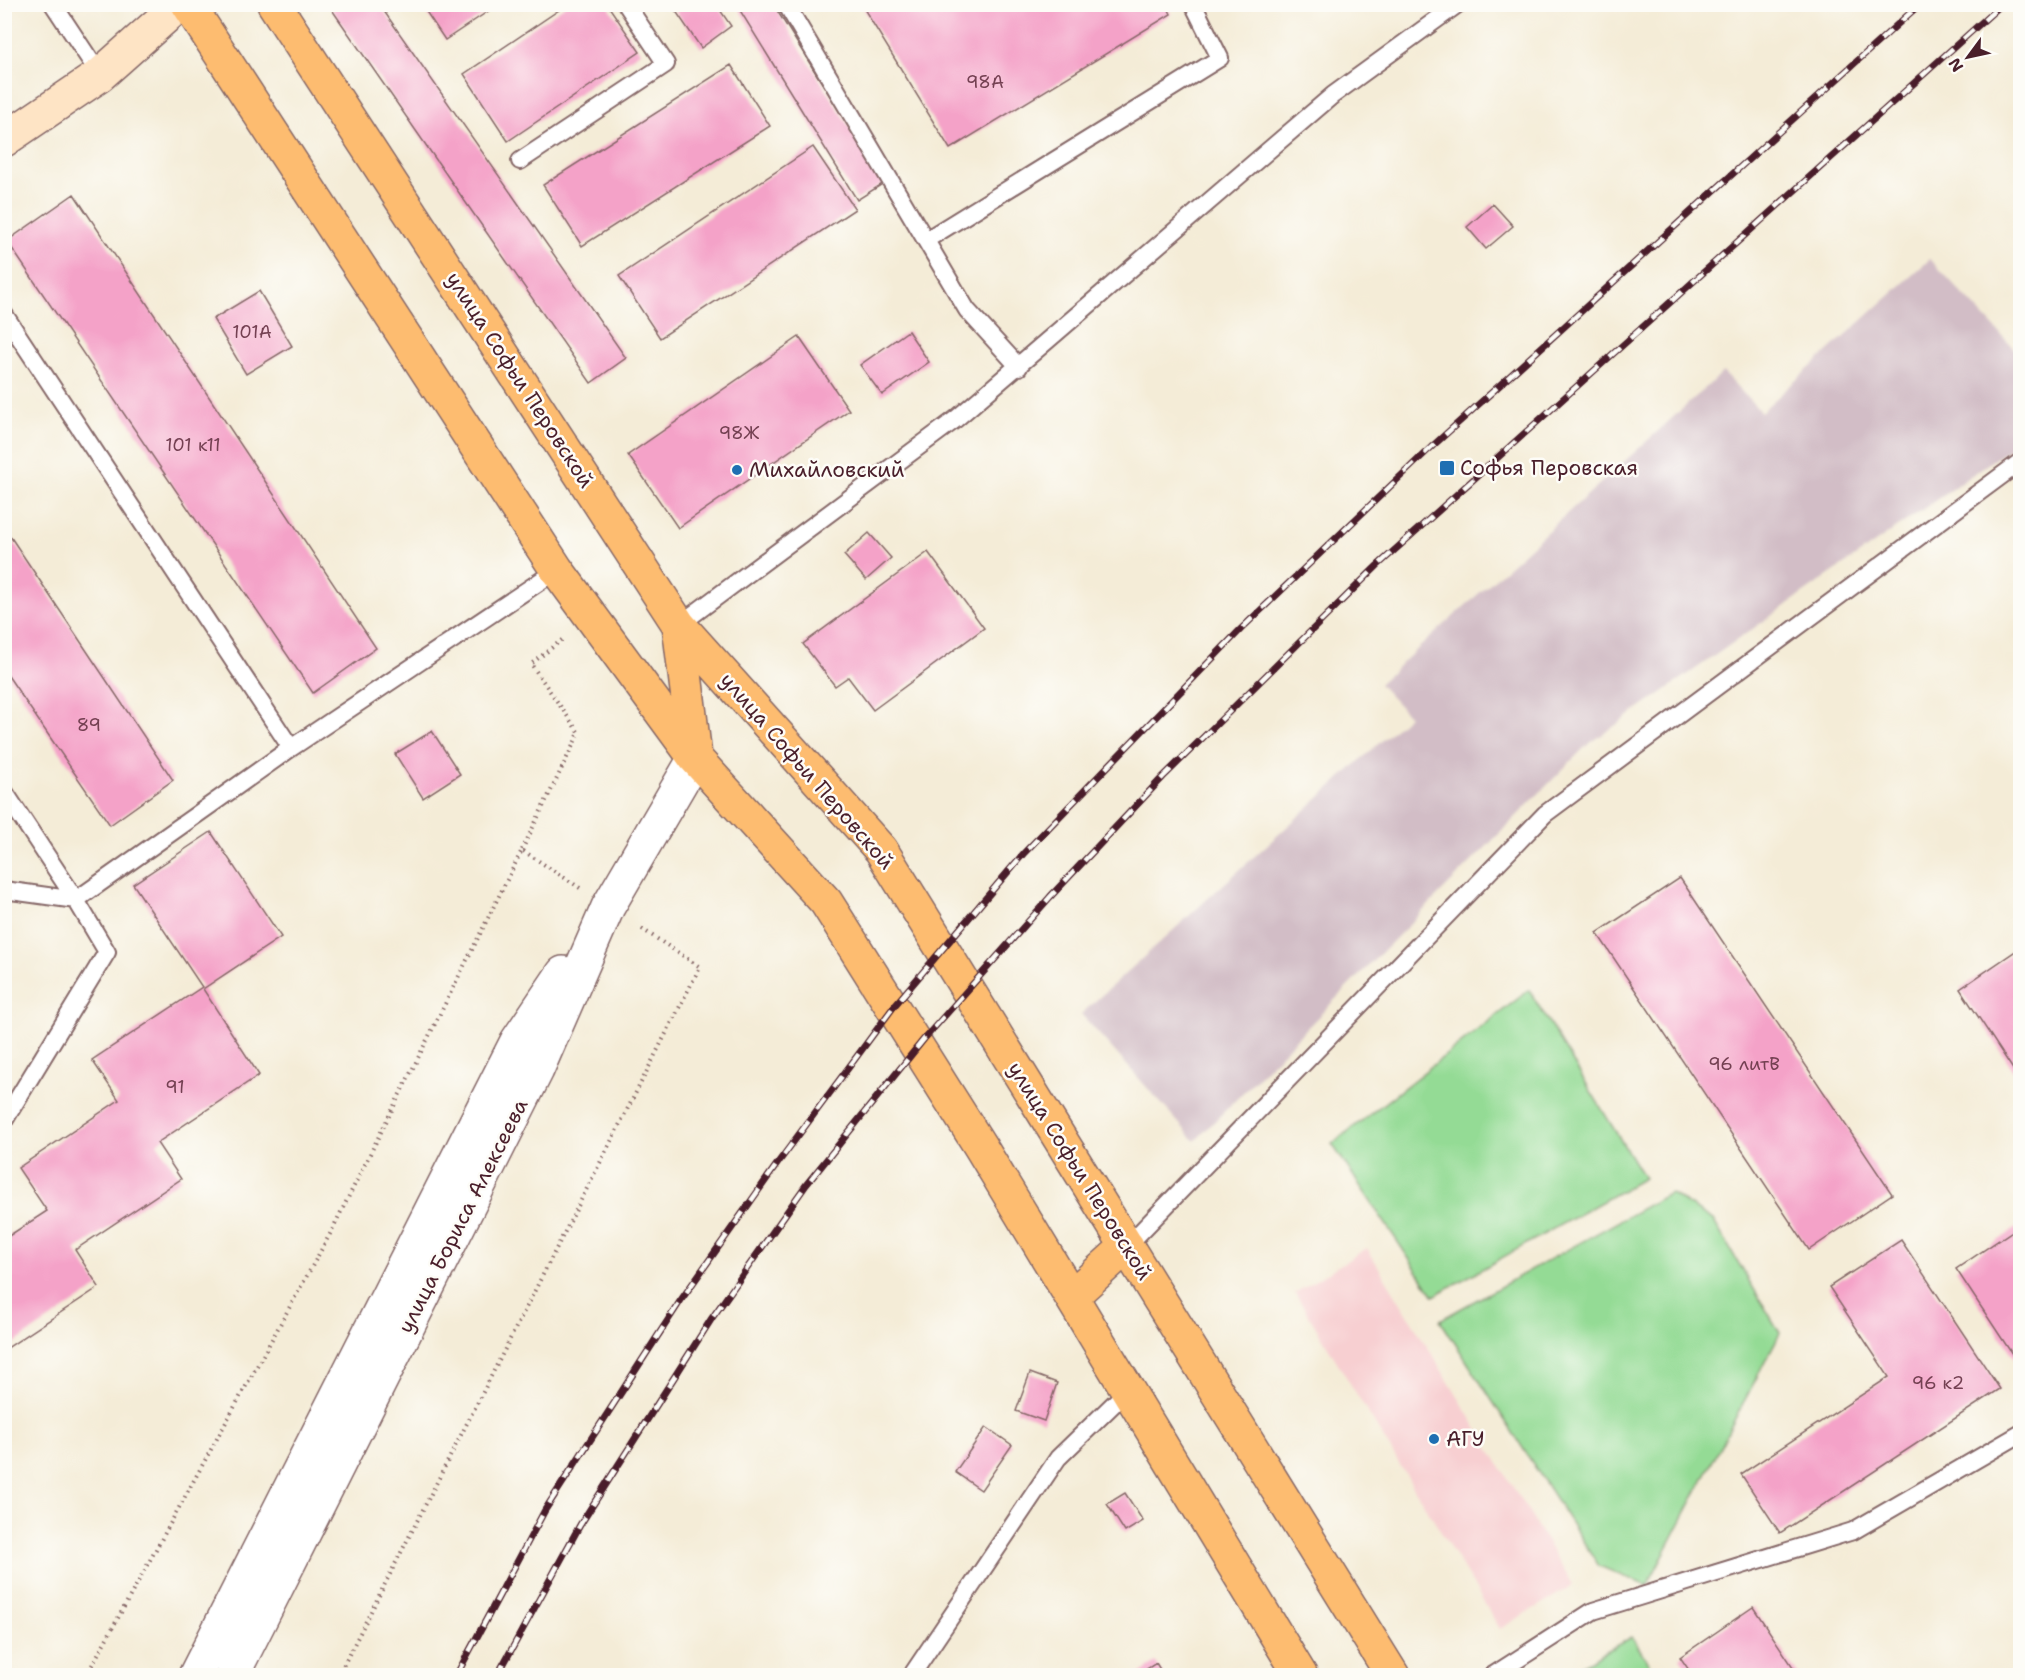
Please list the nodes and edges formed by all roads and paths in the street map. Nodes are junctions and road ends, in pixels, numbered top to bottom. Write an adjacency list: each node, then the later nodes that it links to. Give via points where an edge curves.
1 (52, 4): 9 (lane)
2 (180, 4): 9 (main road)
3 (188, 4): 16 (main road)
4 (274, 4): 18 (main road, улица Софьи Перовской)
5 (626, 4): 11 (lane, via 666,64)
6 (786, 4): 12 (lane)
7 (1193, 4): 12 (lane, via 1220,58)
8 (1458, 4): 14 (lane, via 1333,94)
9 (100, 75): 10 (main road)
10 (4, 140)
11 (520, 161)
12 (926, 240): 14 (lane, via 967,310)
13 (4, 314): 19 (lane)
14 (1019, 367): 18 (lane, via 956,419)
15 (2020, 462): 27 (lane, via 1545,814)
16 (557, 570): 17 (main road); 19 (lane)
17 (592, 617): 20 (main road); 22 (path, via 531,664 579,734)
18 (680, 625): 20 (main road); 27 (main road, улица Софьи Перовской, via 881,850)
19 (291, 748): 24 (lane)
20 (695, 758): 25 (street, улица Бориса Алексеева); 28 (main road, via 826,902)
21 (4, 791): 24 (lane)
22 (522, 850)
23 (4, 890): 24 (lane)
24 (76, 900): 26 (lane, via 107,952)
25 (608, 907): 31 (street, via 517,1041); 32 (street, улица Бориса Алексеева, via 537,1070)
26 (4, 1121)
27 (1127, 1246): 28 (main road); 35 (main road, улица Софьи Перовской)
28 (1072, 1296): 29 (main road)
29 (1128, 1390): 33 (lane, via 1058,1458); 34 (main road)
30 (2020, 1434): 36 (lane, via 1853,1531 1593,1611)
31 (195, 1676)
32 (232, 1676)
33 (911, 1676)
34 (1301, 1676)
35 (1393, 1676)
36 (1492, 1676)

